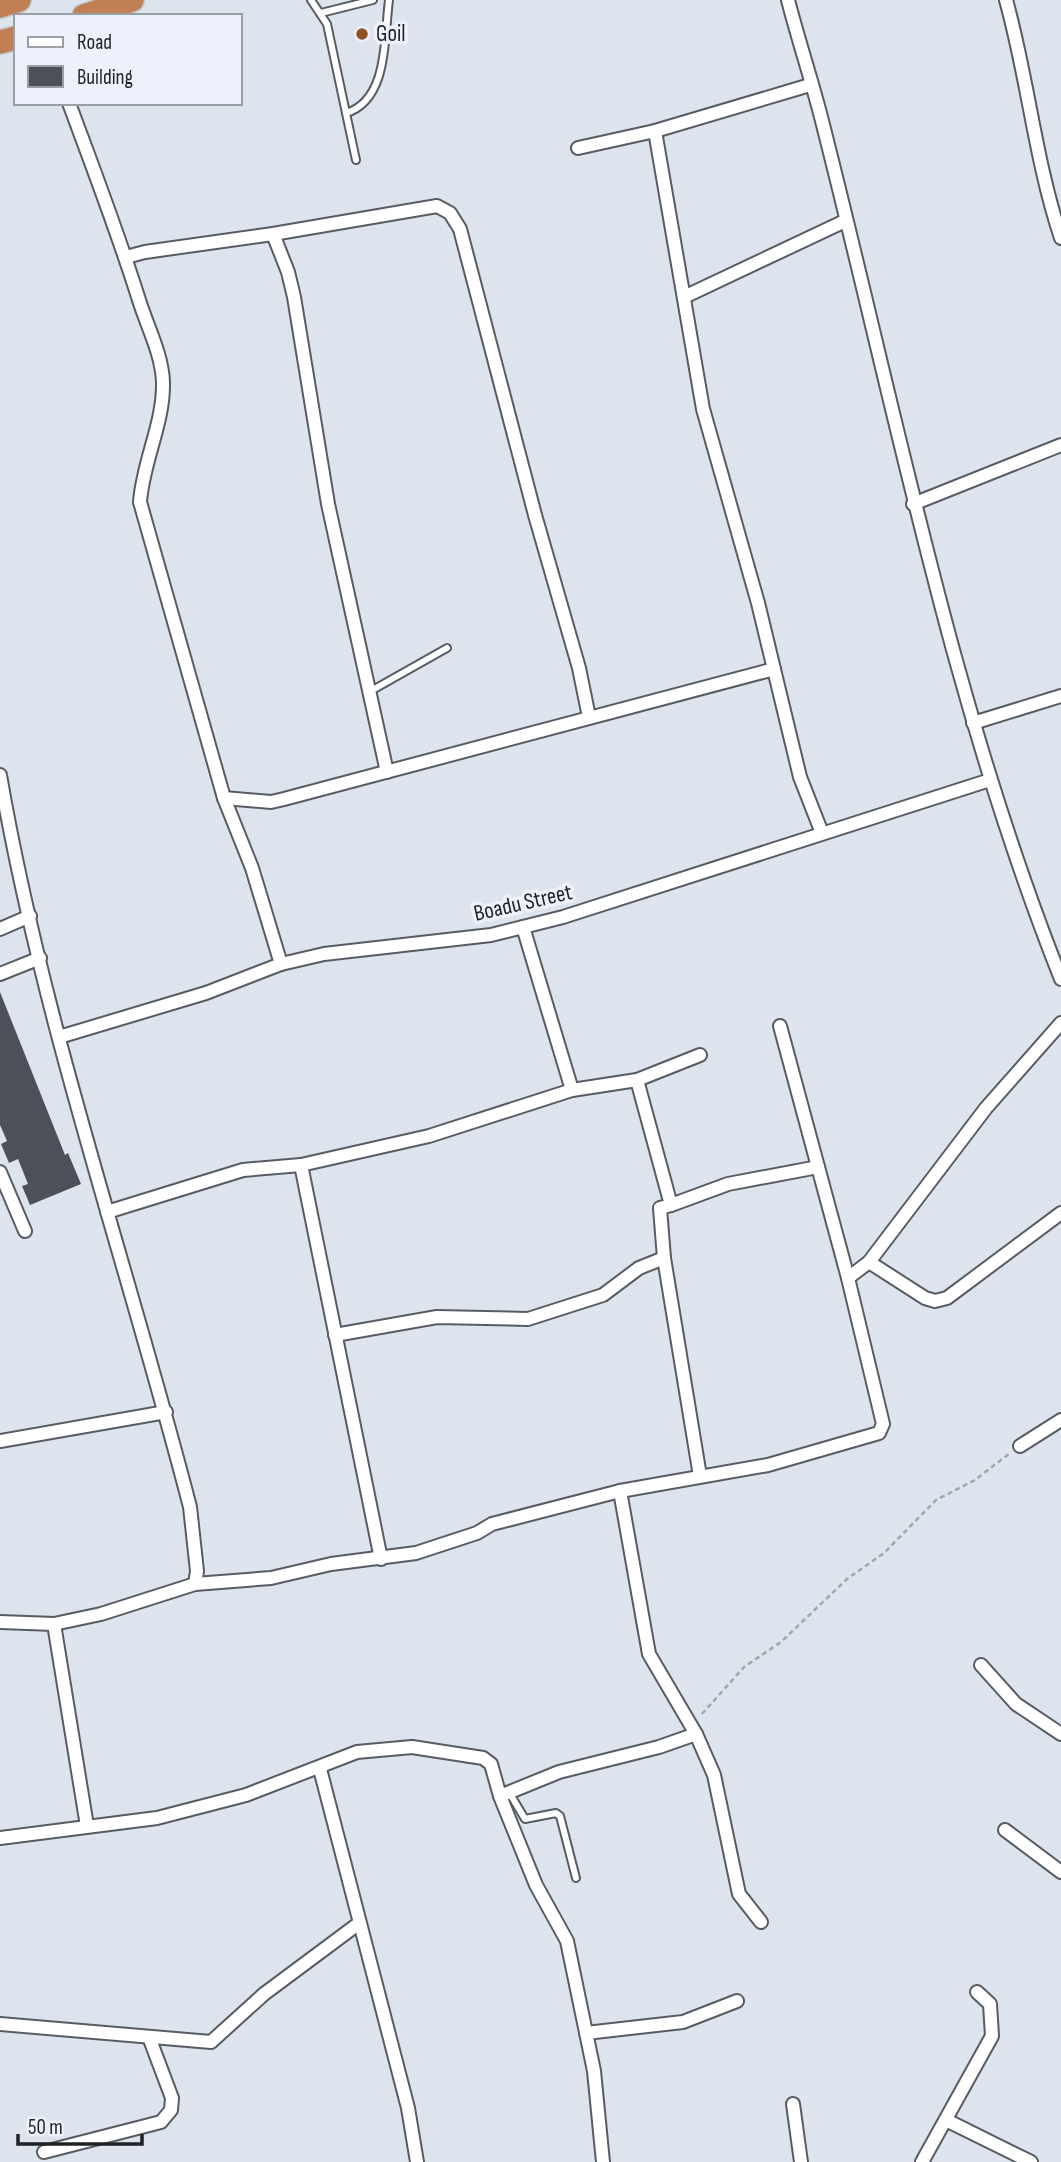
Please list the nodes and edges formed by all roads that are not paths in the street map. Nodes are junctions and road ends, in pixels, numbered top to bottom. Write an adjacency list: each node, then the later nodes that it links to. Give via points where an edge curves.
1 (19, 0): 8 (highway)
2 (132, 0): 10 (highway)
3 (311, 0): 9 (lane)
4 (373, 0): 9 (lane)
5 (388, 0): 13 (lane, via 374,91 362,106)
6 (788, 0): 11 (street)
7 (1006, 0): 19 (street, via 1022,57 1033,136)
8 (0, 6)
9 (321, 13): 13 (lane)
10 (90, 14)
11 (810, 85): 14 (street); 17 (street)
12 (70, 105): 20 (street)
13 (346, 113): 16 (lane)
14 (655, 131): 15 (street); 21 (street)
15 (578, 148)
16 (356, 160)
17 (845, 221): 21 (street); 23 (street)
18 (273, 234): 20 (street); 26 (street, via 294,297 328,504); 28 (street, via 437,206 450,213 460,229)
19 (1061, 238)
20 (126, 257): 33 (street, via 163,377 163,403 140,502)
21 (684, 297): 25 (street, via 703,409)
22 (1061, 445): 23 (street)
23 (913, 504): 29 (street)
24 (447, 648): 26 (lane)
25 (774, 669): 28 (street); 34 (street, via 800,777)
26 (369, 692): 30 (street)
27 (1061, 696): 29 (street)
28 (589, 717): 30 (street)
29 (973, 723): 32 (street)
30 (387, 772): 33 (street, via 271,802)
31 (0, 775): 35 (street)
32 (990, 780): 34 (street, Boadu Street); 42 (street)
33 (224, 798): 40 (street, via 252,868)
34 (822, 833): 37 (street, Boadu Street)
35 (5, 836): 36 (street)
36 (30, 916): 38 (street); 39 (street)
37 (523, 926): 40 (street, Boadu Street, via 491,935 324,954); 48 (street)
38 (0, 929)
39 (40, 958): 41 (street); 45 (street)
40 (281, 964): 45 (street, Boadu Street, via 206,993)
41 (0, 974)
42 (1061, 979)
43 (1061, 1023): 57 (street, via 986,1108)
44 (780, 1026): 50 (street)
45 (59, 1037): 53 (street)
46 (700, 1055): 47 (street)
47 (637, 1080): 48 (street); 52 (street)
48 (572, 1090): 49 (street, via 429,1136)
49 (302, 1165): 53 (street, via 243,1171); 59 (street)
50 (818, 1167): 52 (street, via 728,1184); 58 (street)
51 (0, 1172): 55 (street)
52 (671, 1205): 56 (street, via 660,1208)
53 (107, 1212): 60 (street)
54 (1061, 1213): 57 (street, via 947,1298 925,1298)
55 (25, 1231)
56 (664, 1258): 59 (street, via 639,1268 603,1295 528,1319 437,1317); 64 (street)
57 (869, 1262): 58 (street)
58 (848, 1278): 64 (street, via 883,1424 879,1433 768,1465)
59 (335, 1335): 66 (street)
60 (166, 1412): 62 (street); 67 (street, via 190,1507)
61 (1061, 1420): 63 (street)
62 (0, 1441)
63 (1020, 1446)
64 (700, 1476): 65 (street)
65 (621, 1491): 66 (street, via 492,1524 416,1553); 71 (street, via 649,1654)
66 (381, 1559): 67 (street, via 331,1564 271,1578)
67 (195, 1584): 69 (street)
68 (0, 1622): 69 (street)
69 (54, 1624): 75 (street)
70 (981, 1665): 72 (street, via 1016,1704)
71 (696, 1734): 74 (street, via 559,1772); 80 (street, via 714,1775 739,1894)
72 (1061, 1734)
73 (320, 1769): 74 (street, via 357,1752 412,1747 483,1758 491,1764); 75 (street, via 158,1818); 81 (street)
74 (505, 1794): 79 (lane, via 525,1819 560,1816); 85 (street, via 536,1885 567,1941)
75 (87, 1826): 77 (street)
76 (1005, 1830): 78 (street)
77 (0, 1838)
78 (1061, 1872)
79 (576, 1878)
80 (761, 1922)
81 (358, 1924): 86 (street, via 264,1994 211,2042); 90 (street, via 408,2108)
82 (977, 1992): 88 (street, via 990,2004 992,2036)
83 (737, 2001): 85 (street, via 683,2022)
84 (0, 2024): 86 (street)
85 (586, 2033): 91 (street)
86 (149, 2037): 89 (street, via 172,2098 171,2110 161,2122)
87 (793, 2104): 92 (street)
88 (946, 2120): 93 (street); 94 (street)
89 (44, 2152)
90 (417, 2162)
91 (603, 2162)
92 (801, 2162)
93 (922, 2162)
94 (1031, 2162)

